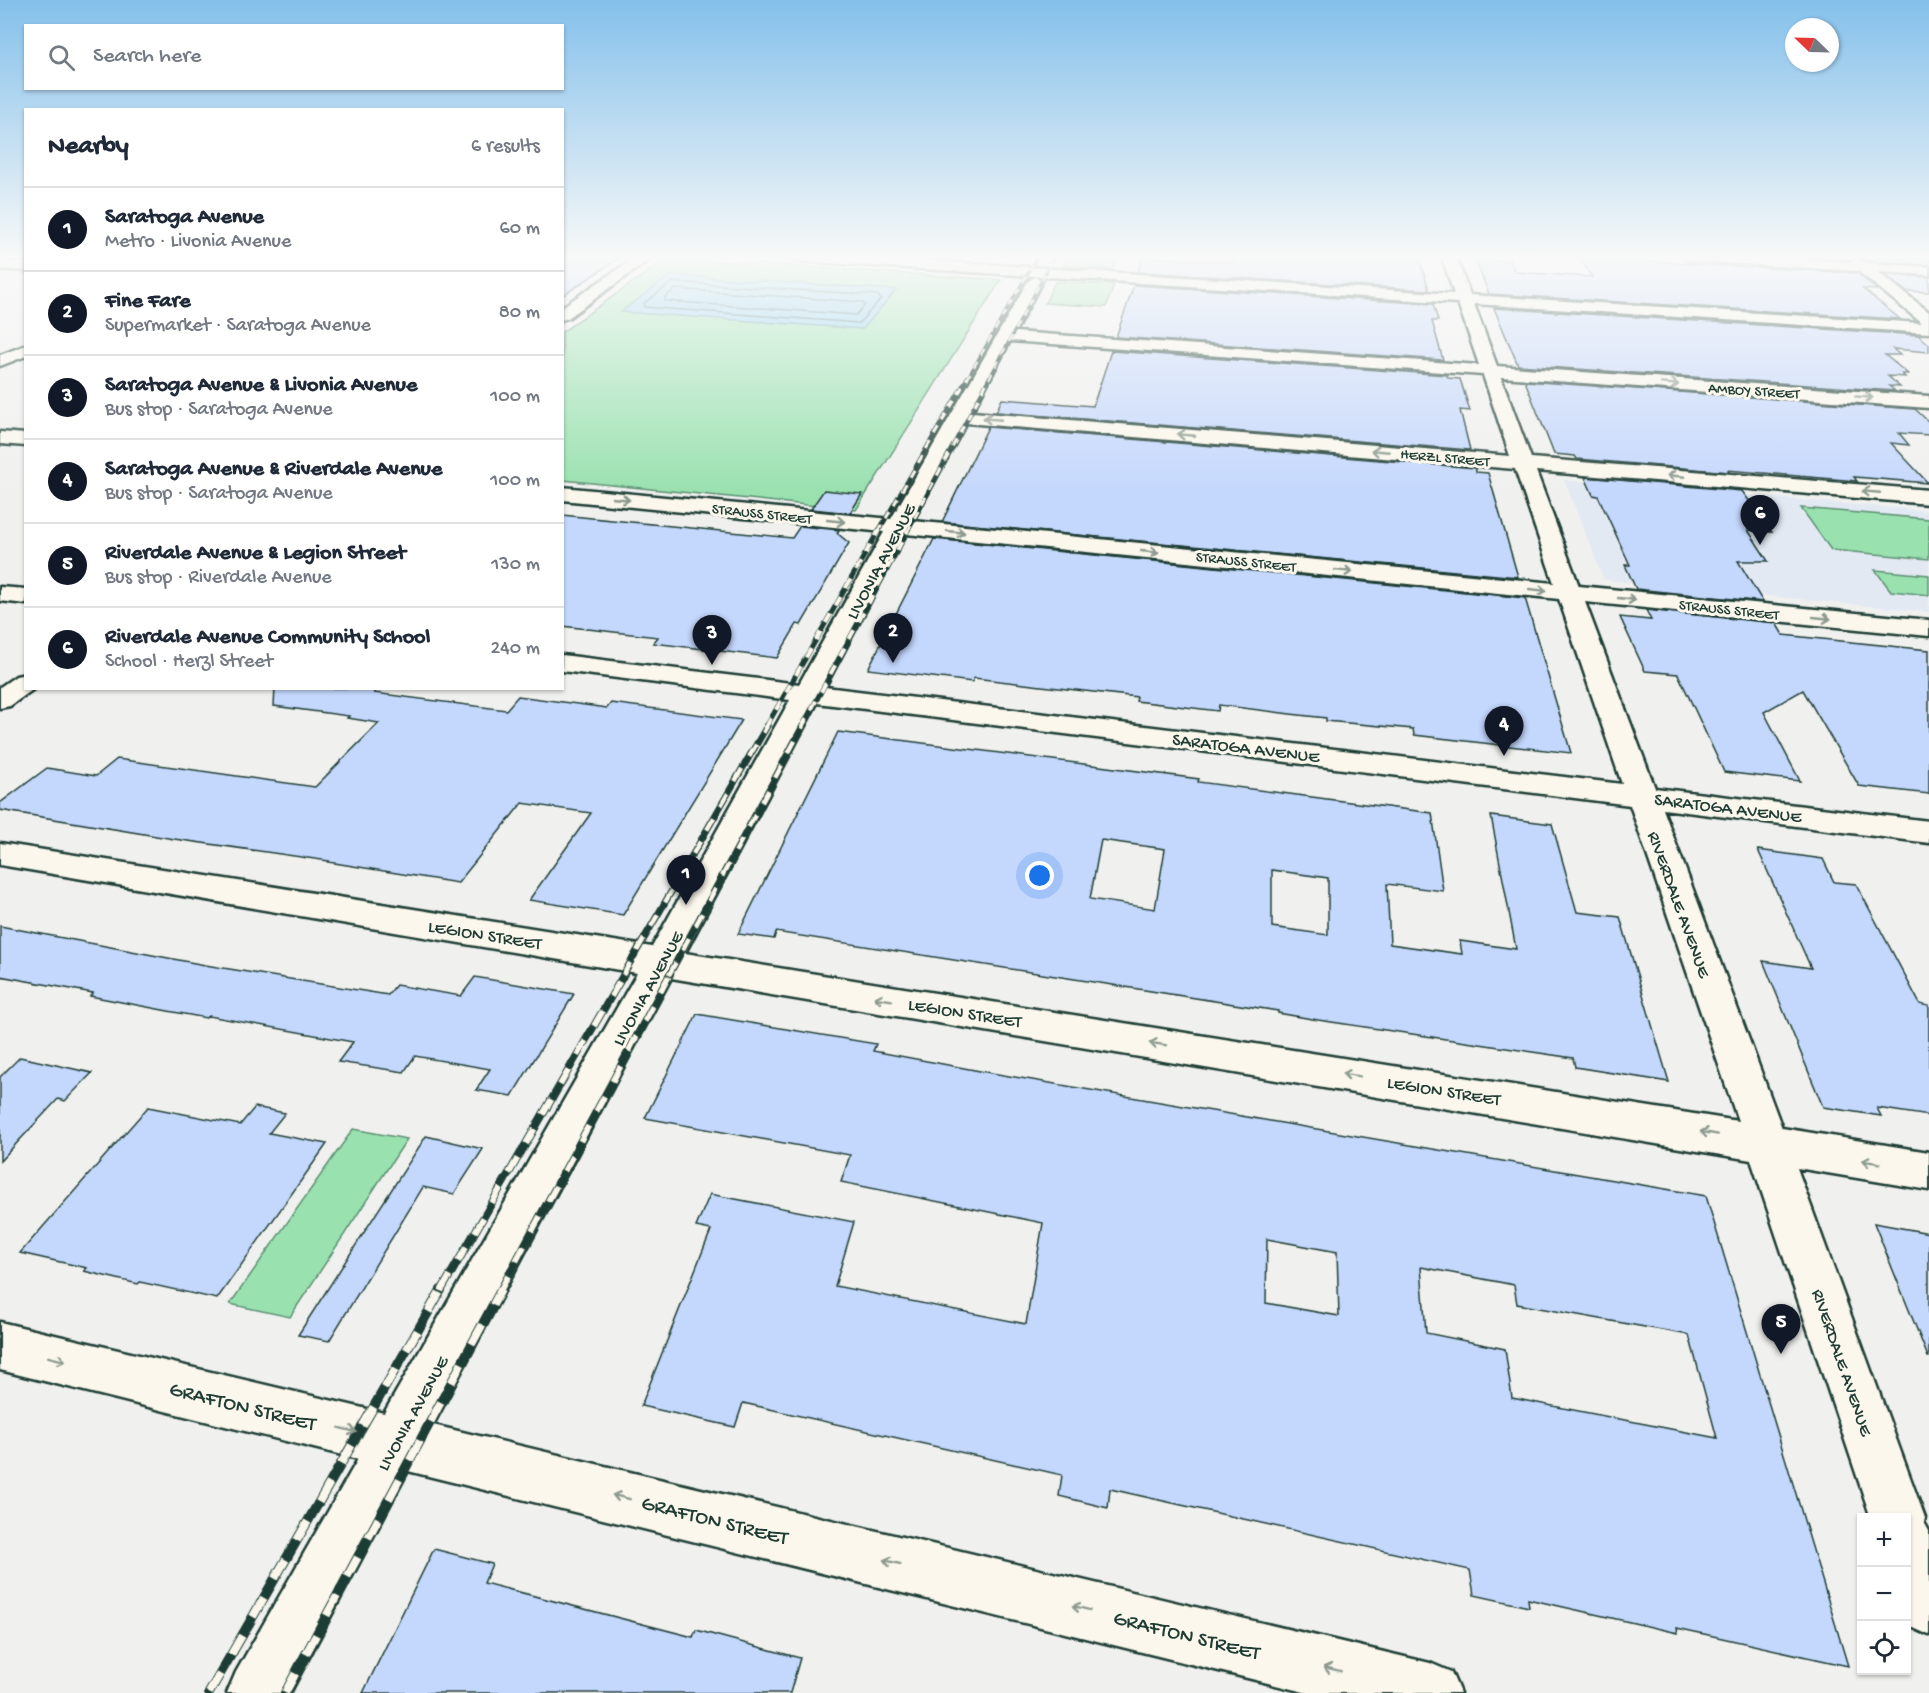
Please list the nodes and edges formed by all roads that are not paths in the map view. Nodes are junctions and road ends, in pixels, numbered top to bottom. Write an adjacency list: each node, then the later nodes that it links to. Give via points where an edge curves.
1 (1004, 336): 5 (street, AMBOY STREET); 7 (street, LIVONIA AVENUE)
2 (1477, 336): 5 (street, RIVERDALE AVENUE)
3 (24, 351): 4 (street)
4 (0, 361)
5 (1490, 371): 6 (street, AMBOY STREET, one-way to 6); 10 (street, RIVERDALE AVENUE)
6 (1929, 402)
7 (960, 417): 10 (street, HERZL STREET, one-way to 7); 13 (street, LIVONIA AVENUE)
8 (0, 438): 9 (street)
9 (24, 440)
10 (1522, 463): 12 (street, HERZL STREET, one-way to 10); 14 (street, RIVERDALE AVENUE)
11 (564, 494): 13 (street, STRAUSS STREET, one-way to 13)
12 (1929, 497)
13 (898, 527): 14 (street, STRAUSS STREET, one-way to 14); 20 (street, LIVONIA AVENUE)
14 (1569, 593): 17 (street, STRAUSS STREET, one-way to 17); 22 (street, RIVERDALE AVENUE)
15 (0, 594): 16 (street)
16 (24, 597)
17 (1929, 628)
18 (564, 663): 20 (street, SARATOGA AVENUE)
19 (24, 683): 21 (street)
20 (809, 693): 22 (street, SARATOGA AVENUE); 25 (street, LIVONIA AVENUE)
21 (0, 700)
22 (1641, 796): 23 (street, SARATOGA AVENUE); 26 (street, RIVERDALE AVENUE)
23 (1929, 832)
24 (0, 854): 25 (street, LEGION STREET)
25 (661, 963): 26 (street, LEGION STREET, one-way to 25); 29 (street, LIVONIA AVENUE)
26 (1767, 1144): 27 (street, LEGION STREET, one-way to 26); 30 (street, RIVERDALE AVENUE)
27 (1929, 1171)
28 (0, 1346): 29 (street, GRAFTON STREET, one-way to 29)
29 (396, 1442): 33 (street, LIVONIA AVENUE); 34 (street, GRAFTON STREET, one-way to 29)
30 (1896, 1513)
31 (1911, 1556): 32 (street)
32 (1929, 1606)
33 (257, 1693)
34 (1430, 1693)

